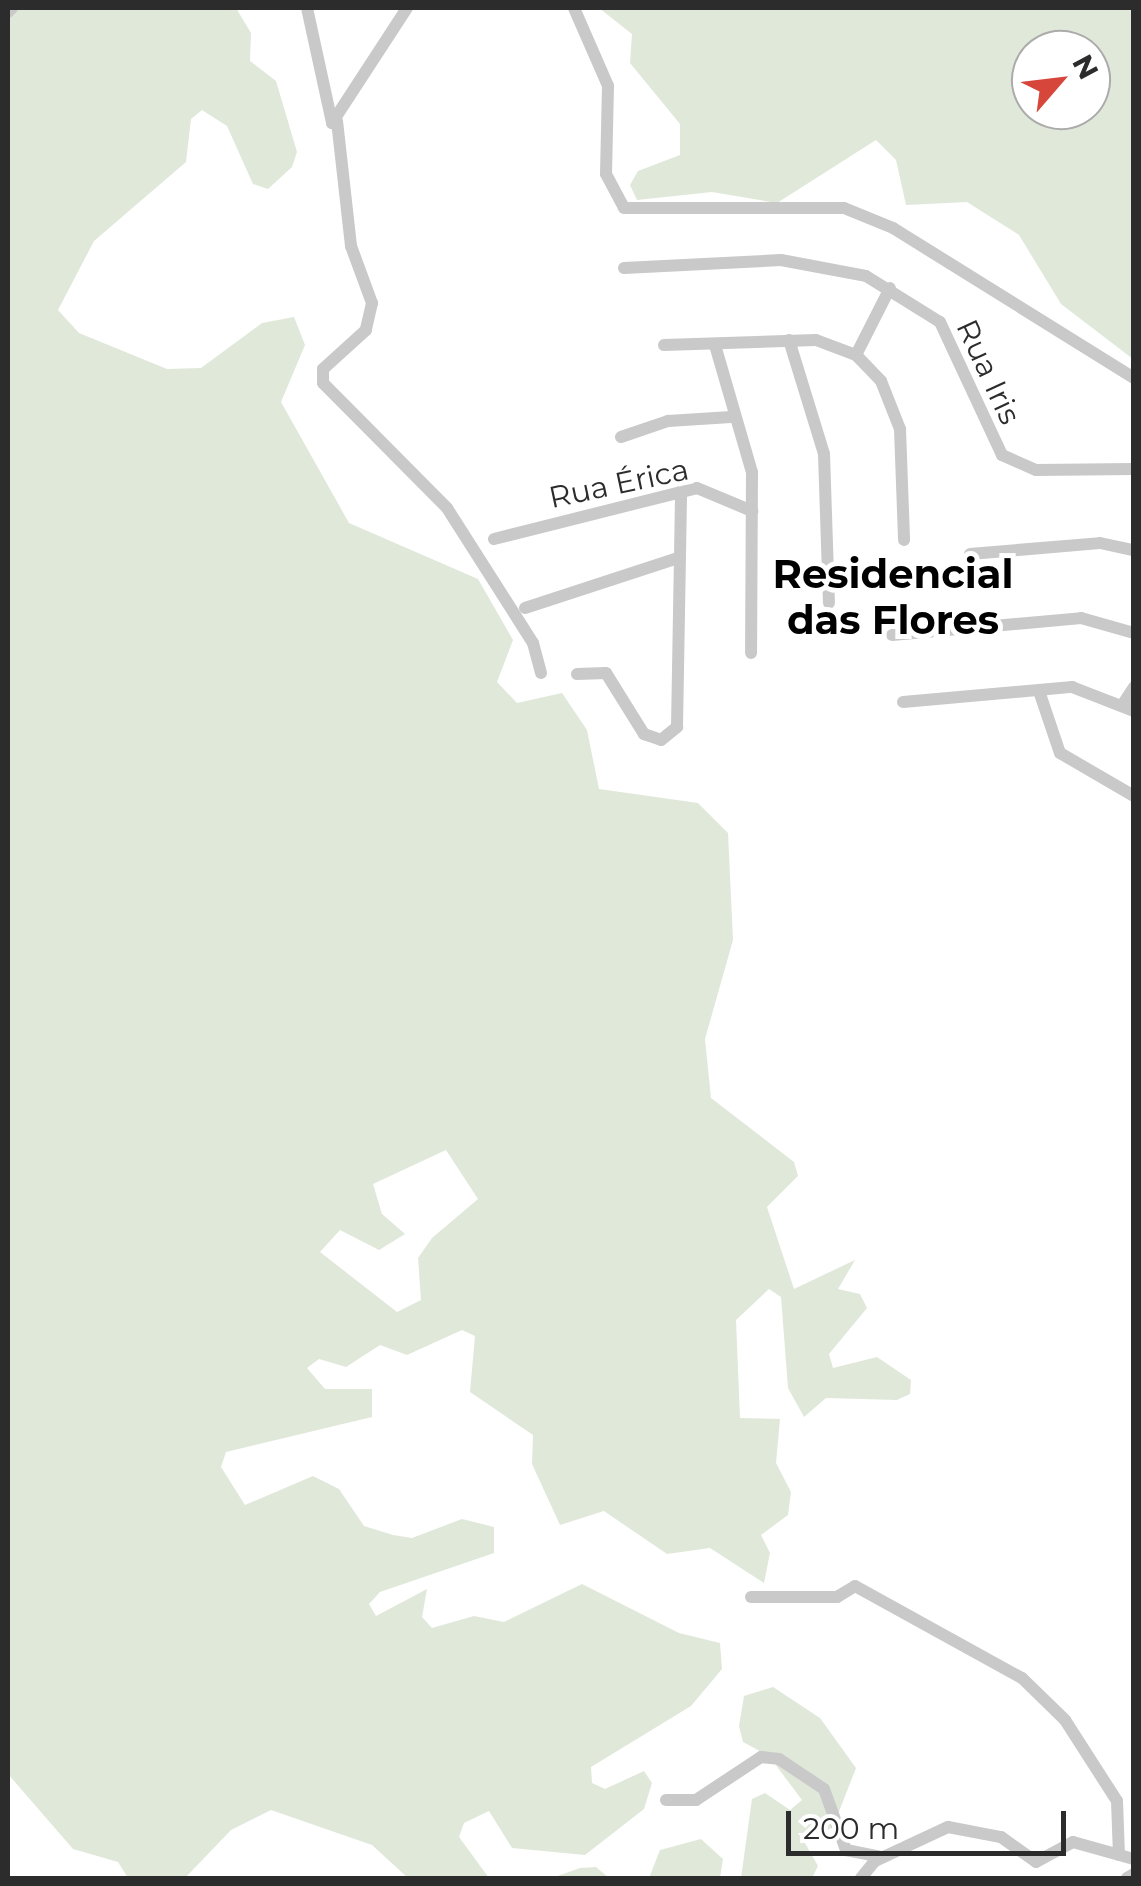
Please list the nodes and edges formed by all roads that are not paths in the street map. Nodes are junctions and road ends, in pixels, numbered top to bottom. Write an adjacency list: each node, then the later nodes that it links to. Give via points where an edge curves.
1 (308, 8): 4 (street, via 326,116)
2 (407, 8): 4 (street)
3 (574, 8): 11 (street, via 608,86 606,174 624,208 844,208 893,228)
4 (337, 121): 27 (street, via 351,246 372,303 366,330 323,369 323,384 447,508 533,643)
5 (624, 268): 6 (street, Rua Iris, via 781,260 844,268)
6 (890, 288): 10 (street); 14 (street, Rua Iris, via 940,322 1002,455 1036,470)
7 (789, 340): 9 (street); 10 (street); 22 (street, via 824,454)
8 (664, 345): 9 (street)
9 (715, 345): 12 (street)
10 (856, 355): 18 (street, via 881,381 900,429)
11 (1134, 378)
12 (731, 416): 13 (street, via 668,421); 16 (street, via 752,472)
13 (620, 438)
14 (1134, 469)
15 (681, 490): 16 (street, Rua Érica, via 710,490); 17 (street, Rua Érica); 21 (street)
16 (752, 511): 26 (street)
17 (494, 539)
18 (904, 540)
19 (1134, 550): 20 (street, via 1100,543)
20 (970, 554)
21 (678, 558): 23 (street); 28 (street, via 673,733 644,734 606,673)
22 (829, 603)
23 (525, 608)
24 (1134, 633): 25 (street, via 1081,618)
25 (892, 636)
26 (750, 653)
27 (541, 674)
28 (577, 674)
29 (1134, 687): 32 (street)
30 (1039, 691): 31 (street); 32 (street, via 1087,690); 33 (street, via 1044,726 1060,753)
31 (903, 702)
32 (1128, 707)
33 (1134, 796)
34 (752, 1597): 37 (street, via 837,1597 855,1586 1022,1678 1065,1720 1117,1801)
35 (666, 1800): 36 (street, via 696,1800 761,1758 779,1759 824,1790 846,1850 862,1860)
36 (888, 1854): 37 (street, via 948,1827 1005,1838 1036,1862 1069,1842); 40 (street)
37 (1119, 1855): 38 (street)
38 (1134, 1859)
39 (1134, 1874): 41 (street)
40 (861, 1878)
41 (1127, 1878)

